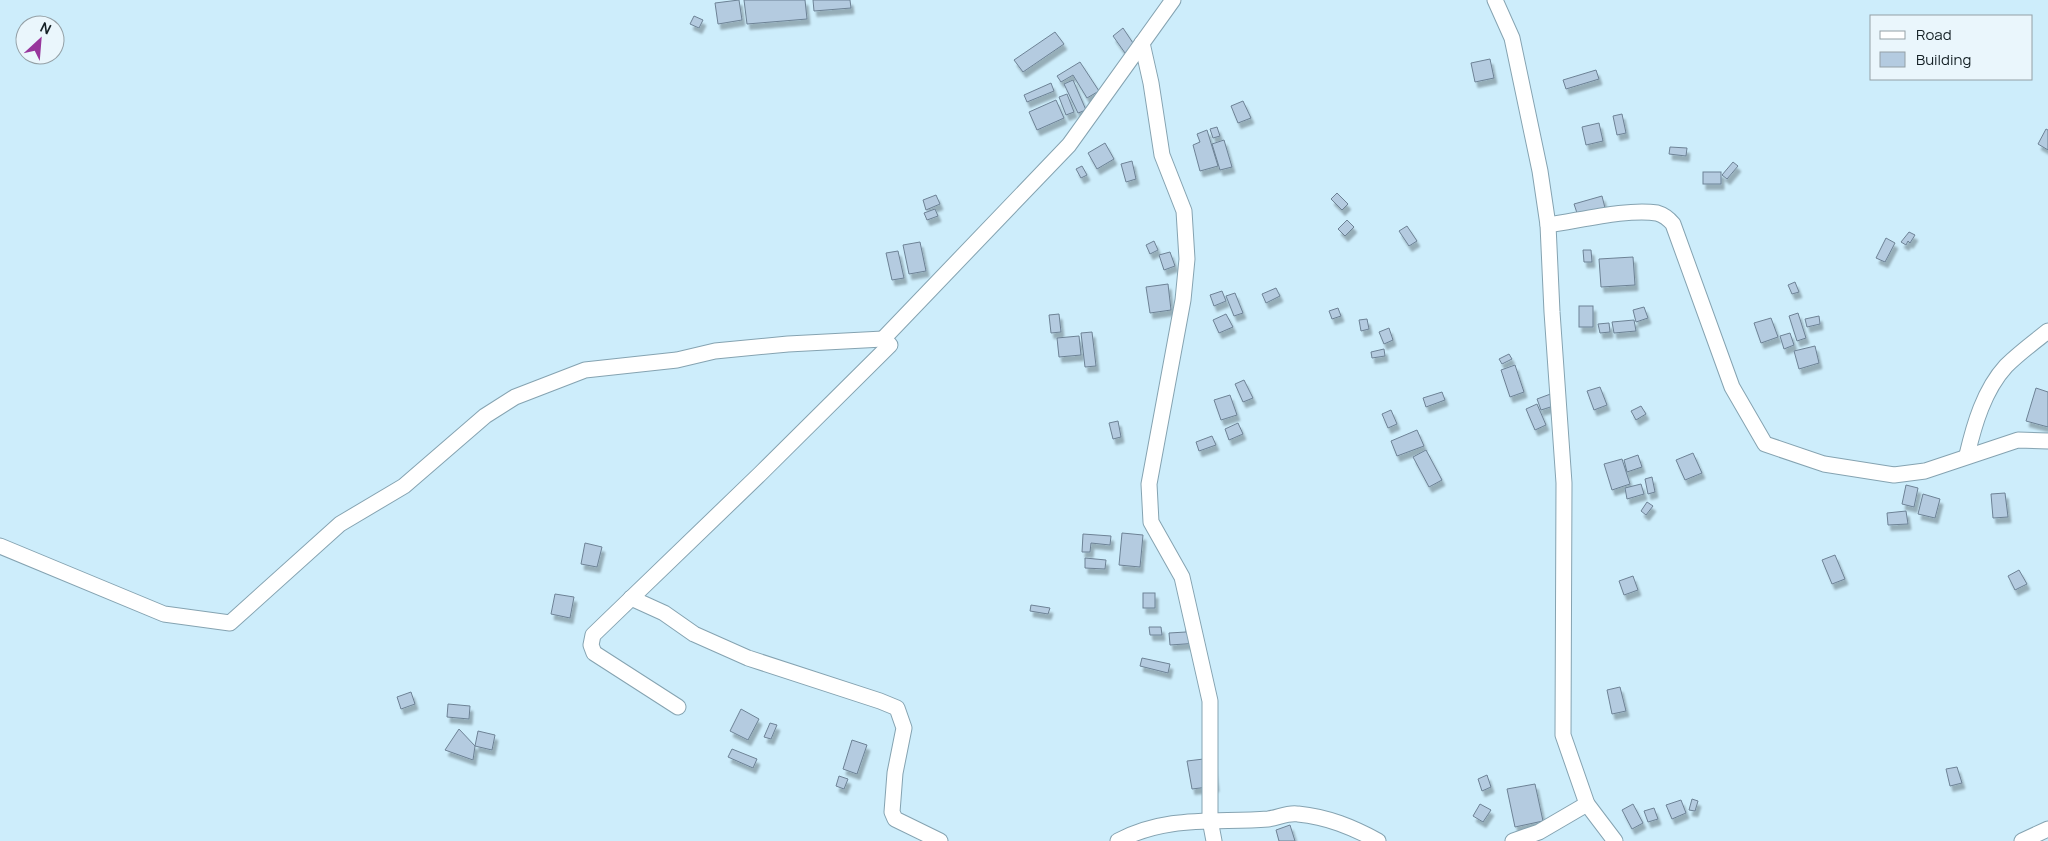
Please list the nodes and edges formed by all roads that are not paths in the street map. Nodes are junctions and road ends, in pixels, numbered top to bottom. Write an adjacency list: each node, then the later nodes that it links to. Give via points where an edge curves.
1 (1173, 0): 3 (street)
2 (1495, 0): 4 (street, via 1512,38)
3 (1142, 43): 6 (street, via 1069,145); 13 (street, via 1162,155 1184,211 1187,259 1183,300 1149,484 1151,522 1182,577 1210,701)
4 (1548, 225): 8 (street, via 1635,212 1657,213 1673,224 1732,387 1766,444 1824,464 1894,475 1925,471); 12 (street, via 1564,483 1563,736)
5 (2048, 331): 8 (street, via 2006,366 1992,385)
6 (883, 339): 9 (street, via 715,351 677,360 585,370 516,397 485,416 404,486 340,524 230,623 164,614); 10 (street, via 890,345)
7 (2048, 442): 8 (street, via 2018,440)
8 (1967, 455)
9 (0, 546)
10 (631, 598): 11 (street, via 593,635 591,645 594,653); 15 (street, via 664,613 694,634 748,658 897,708 904,728 895,773 894,819)
11 (678, 707)
12 (1587, 804): 19 (street, via 1538,832); 20 (street)
13 (1210, 820): 16 (street, via 1152,826); 17 (street); 18 (street, via 1269,819 1295,813 1331,819)
14 (2048, 829): 21 (street)
15 (940, 841)
16 (1118, 841)
17 (1214, 841)
18 (1378, 841)
19 (1513, 841)
20 (1615, 841)
21 (2022, 841)

